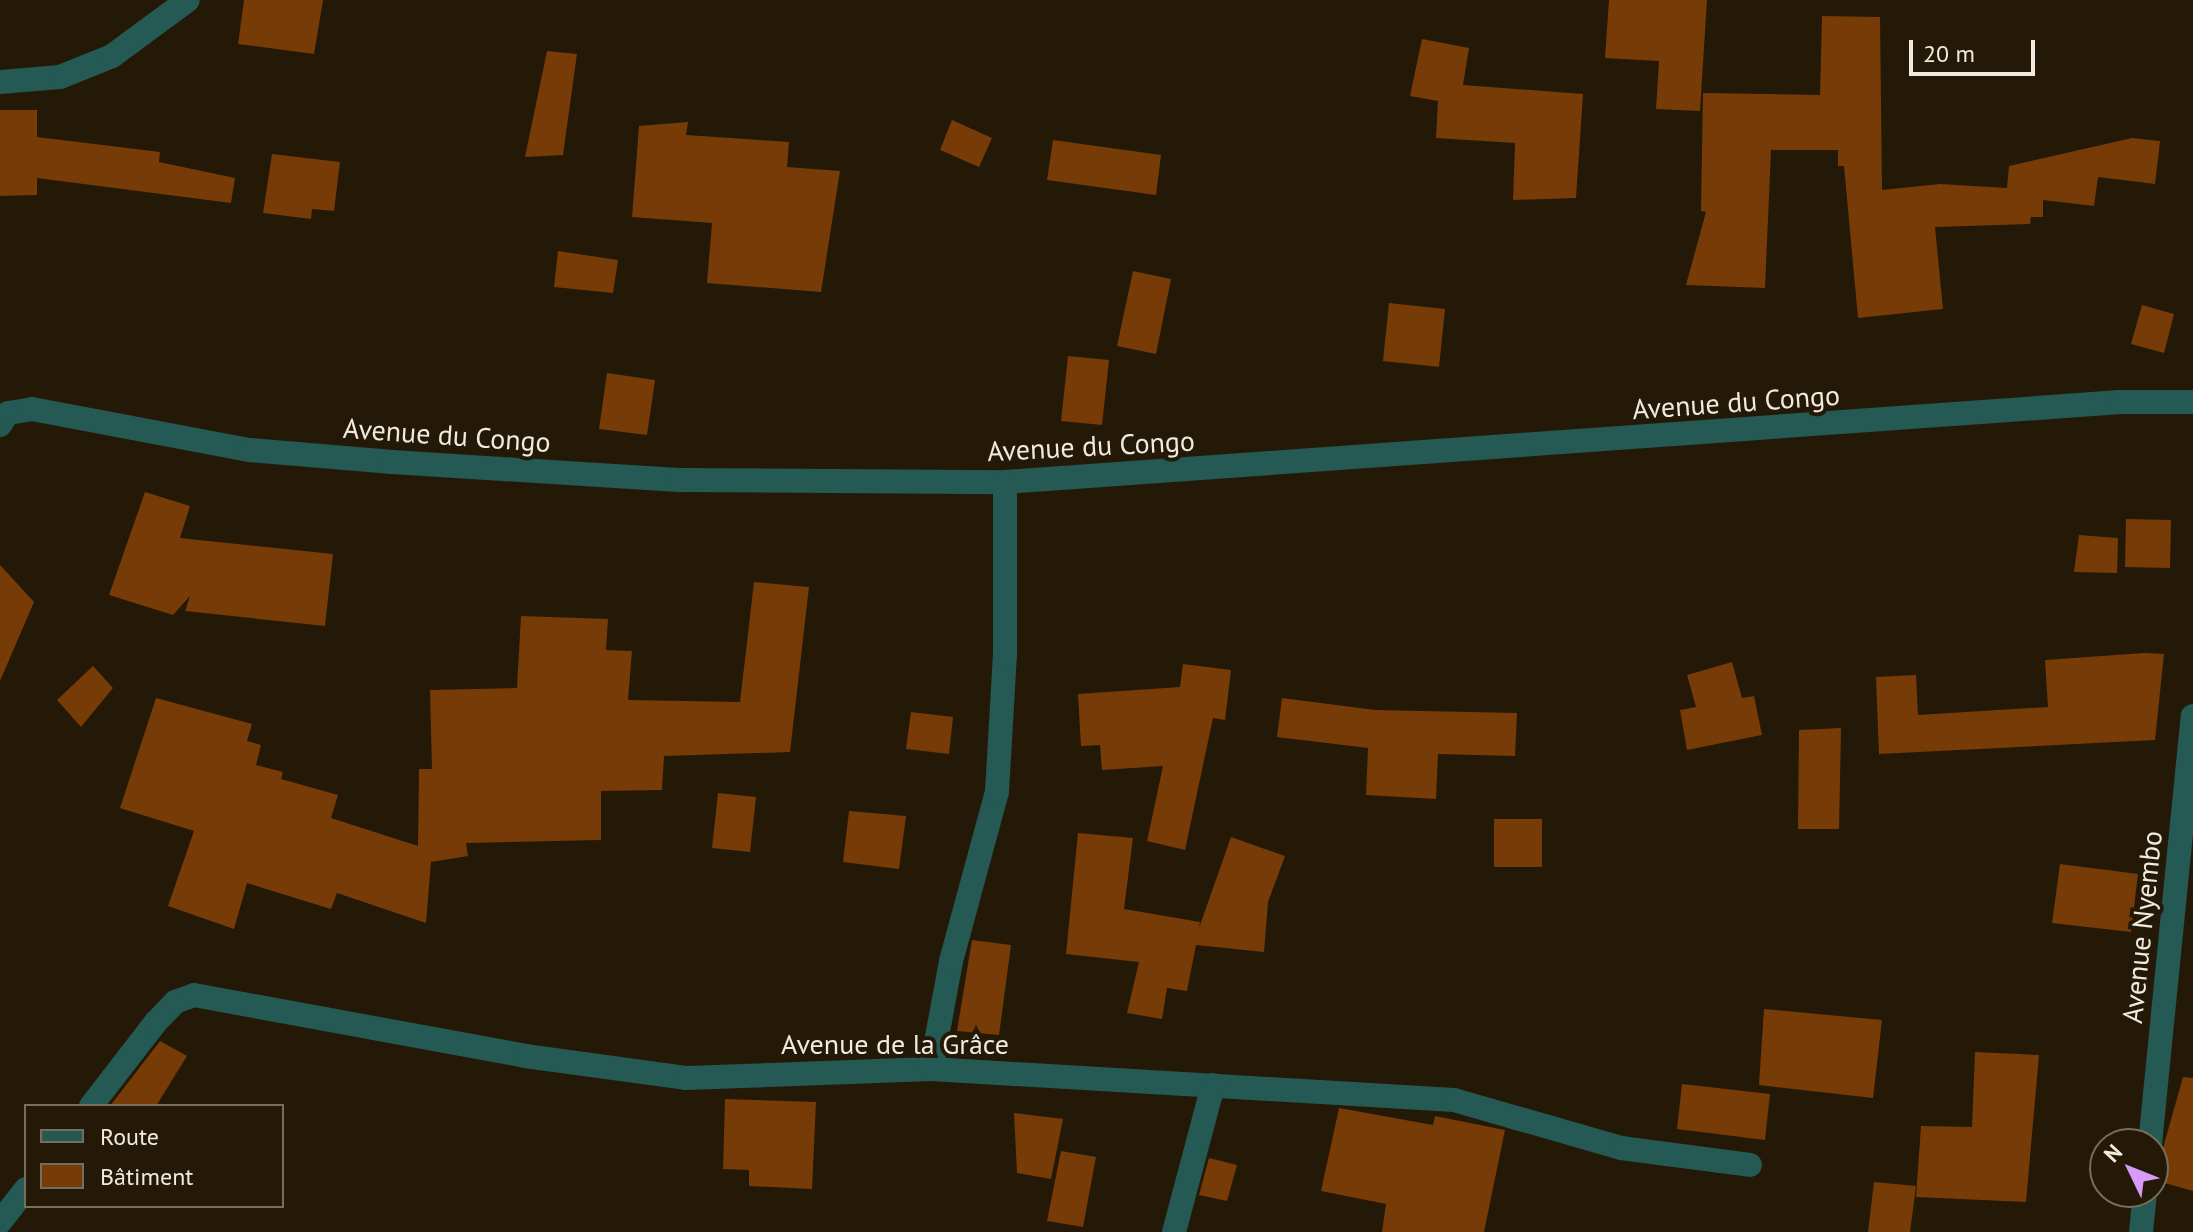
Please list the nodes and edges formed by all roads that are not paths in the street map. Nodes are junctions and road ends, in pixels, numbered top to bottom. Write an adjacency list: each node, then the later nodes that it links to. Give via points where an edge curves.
1 (188, 0): 2 (street, via 112,56 60,77)
2 (0, 82)
3 (2193, 402): 5 (street, Avenue du Congo, via 2104,403)
4 (0, 425): 5 (street, Avenue du Congo, via 8,413 32,409 250,450 392,462 682,480)
5 (1005, 482): 7 (street, via 1005,655 997,792 951,961)
6 (2193, 716): 10 (street, Avenue Nyembo)
7 (931, 1069): 8 (street, Avenue de la Grâce); 9 (street, Avenue de la Grâce, via 686,1078 525,1056 194,995 175,1002 156,1022)
8 (1213, 1085): 11 (street, Avenue de la Grâce, via 1454,1100 1621,1148); 15 (street)
9 (93, 1104)
10 (2152, 1128)
11 (1750, 1165)
12 (24, 1192): 14 (street)
13 (2143, 1208): 16 (street)
14 (0, 1222)
15 (1174, 1232)
16 (2141, 1232)

